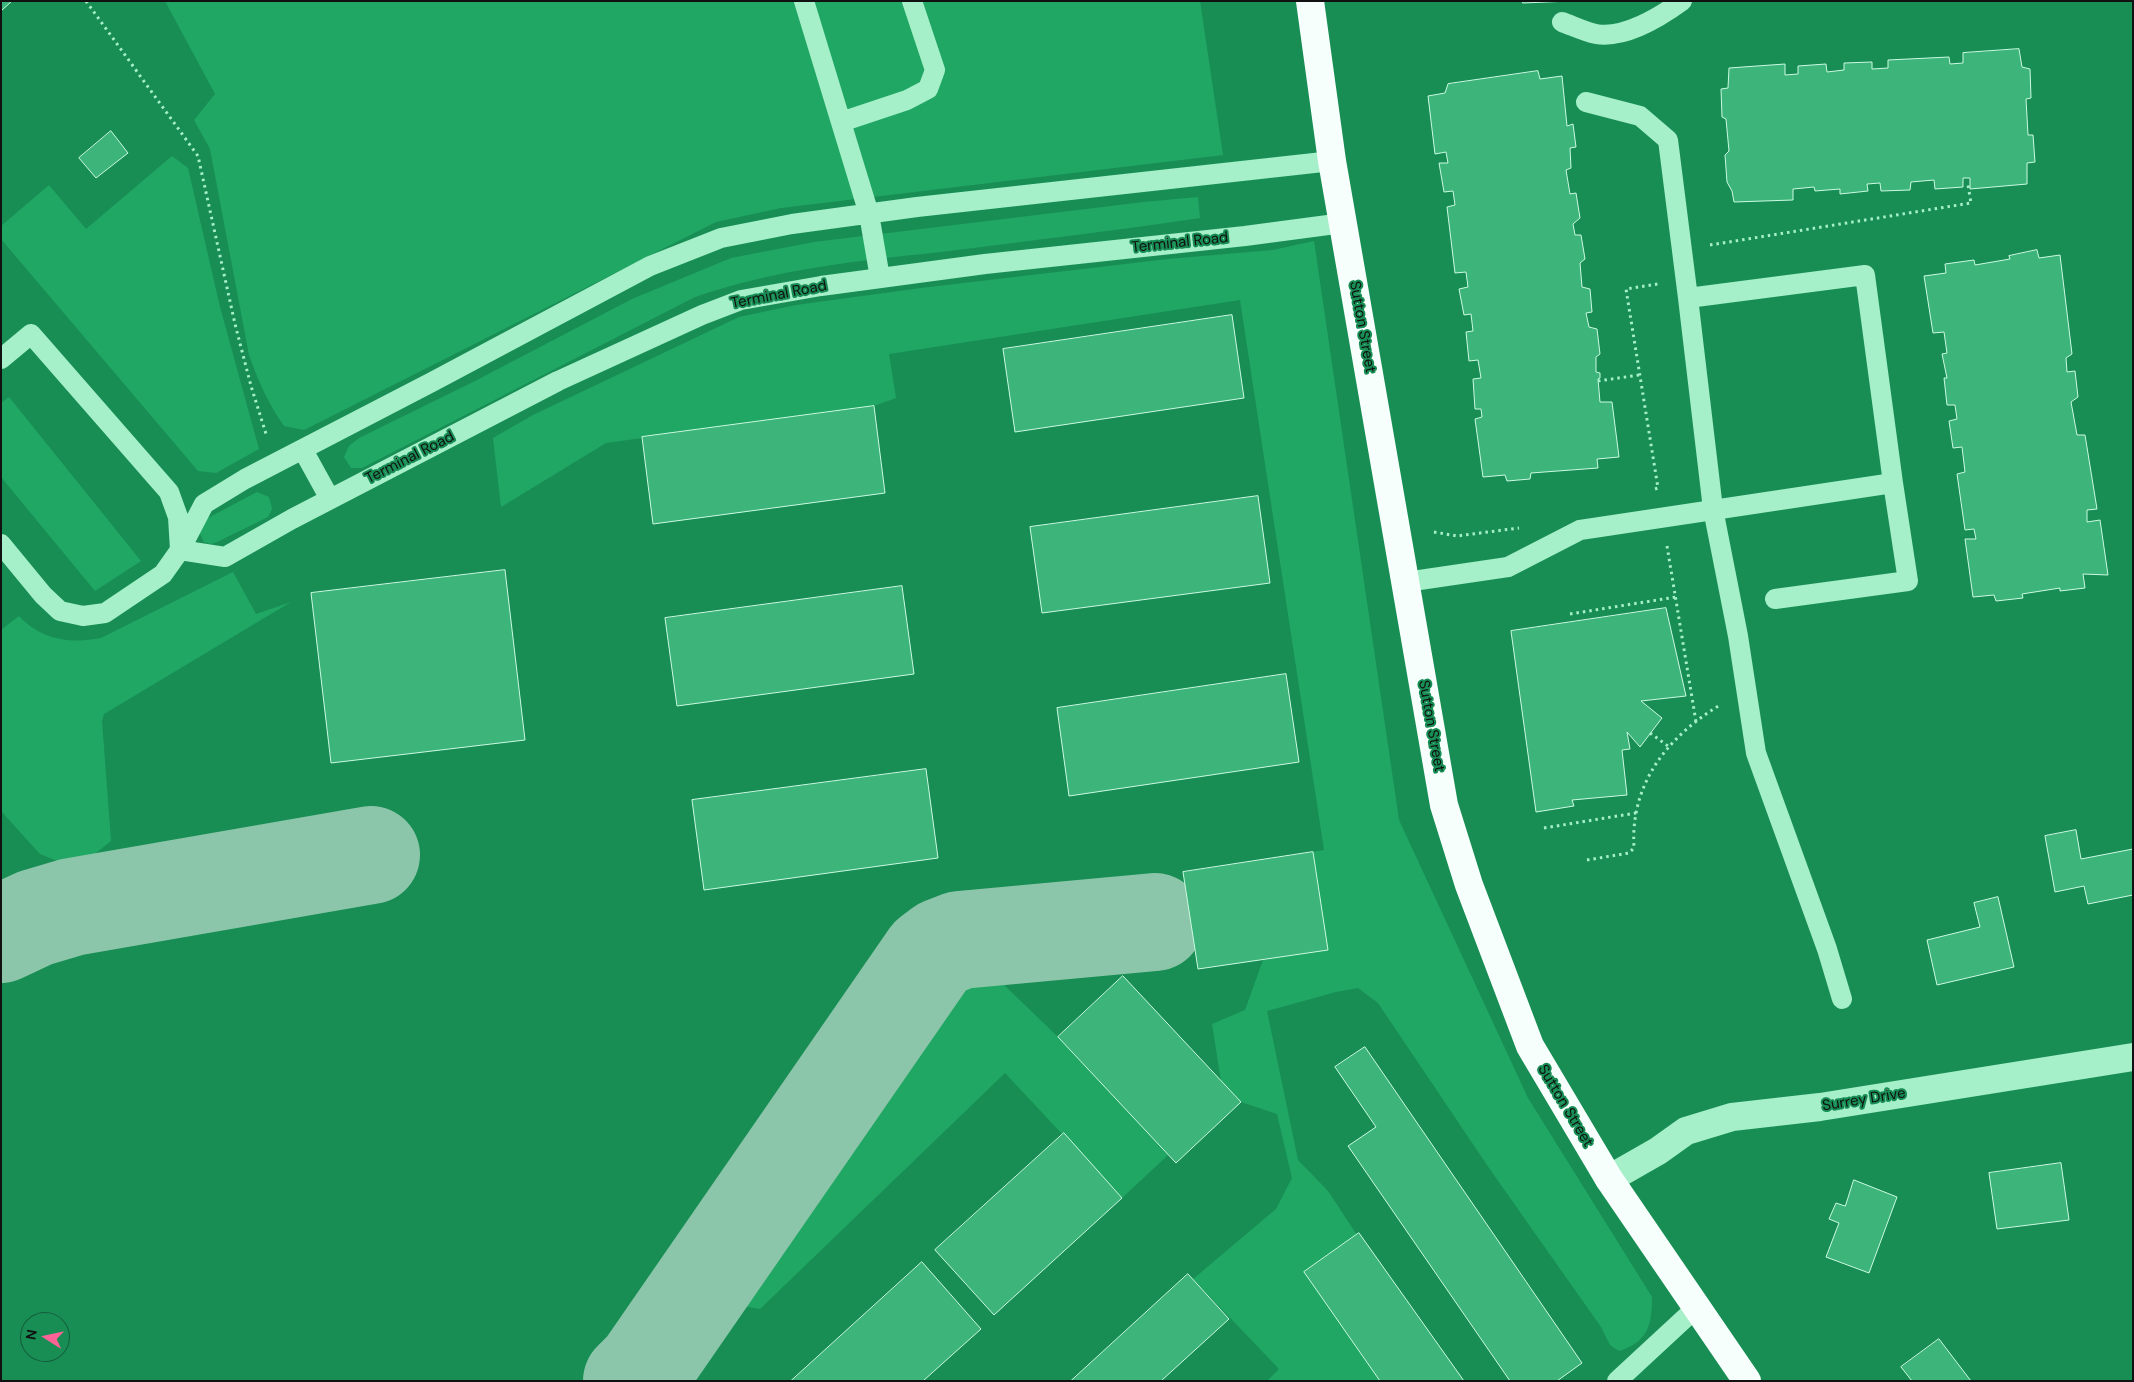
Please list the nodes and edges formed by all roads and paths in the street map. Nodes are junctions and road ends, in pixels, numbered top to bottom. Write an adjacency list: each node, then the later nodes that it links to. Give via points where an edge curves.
1 (86, 1): 21 (path, via 198,156 250,386)
2 (804, 1): 8 (lane)
3 (912, 1): 8 (lane, via 935,70 928,88 907,100)
4 (1310, 1): 9 (highway, Sutton Street)
5 (1682, 1): 6 (lane, via 1626,32 1597,34)
6 (1562, 22)
7 (1586, 102): 16 (lane, via 1640,116 1668,140)
8 (841, 122): 11 (lane)
9 (1332, 161): 11 (lane); 12 (highway, Sutton Street)
10 (1968, 185): 13 (path, via 1971,203 1708,245)
11 (870, 214): 14 (lane); 20 (lane, via 792,224 721,238 650,266)
12 (1344, 223): 14 (lane, Terminal Road); 31 (highway, Sutton Street)
13 (1709, 253)
14 (880, 278): 24 (lane, Terminal Road, via 741,300 702,315 558,381)
15 (1658, 284): 18 (path, via 1626,289)
16 (1688, 298): 22 (lane, via 1866,274); 25 (lane)
17 (1, 359): 30 (lane, via 31,334 169,492 178,516)
18 (1639, 375): 19 (path); 23 (path, via 1658,488)
19 (1598, 381)
20 (303, 450): 21 (lane); 24 (lane)
21 (276, 463): 30 (lane, via 204,504)
22 (1893, 483): 25 (lane); 33 (lane, via 1908,581)
23 (1649, 490)
24 (330, 499): 30 (lane, Terminal Road, via 225,557)
25 (1713, 509): 31 (lane, via 1580,530 1508,567); 42 (lane, via 1738,636 1756,753)
26 (1524, 527): 27 (path, via 1457,536)
27 (1434, 532)
28 (1, 544): 30 (lane, via 60,611 83,616 105,613 163,574)
29 (1667, 545): 32 (path)
30 (180, 550)
31 (1406, 582): 44 (highway, Sutton Street, via 1444,805 1469,886 1530,1046)
32 (1676, 597): 34 (path); 36 (path)
33 (1775, 599)
34 (1570, 614)
35 (1720, 704): 36 (path)
36 (1696, 722): 38 (path)
37 (1650, 733): 38 (path)
38 (1668, 746): 39 (path, via 1653,766)
39 (1636, 813): 40 (path); 41 (path, via 1634,848 1629,854)
40 (1544, 828)
41 (1587, 860)
42 (1842, 999)
43 (2133, 1057): 44 (street, Surrey Drive, via 1732,1117 1686,1131 1658,1151)
44 (1608, 1178): 45 (highway, Sutton Street)
45 (1697, 1307): 46 (lane); 47 (highway, Sutton Street)
46 (1617, 1381)
47 (1748, 1381)

